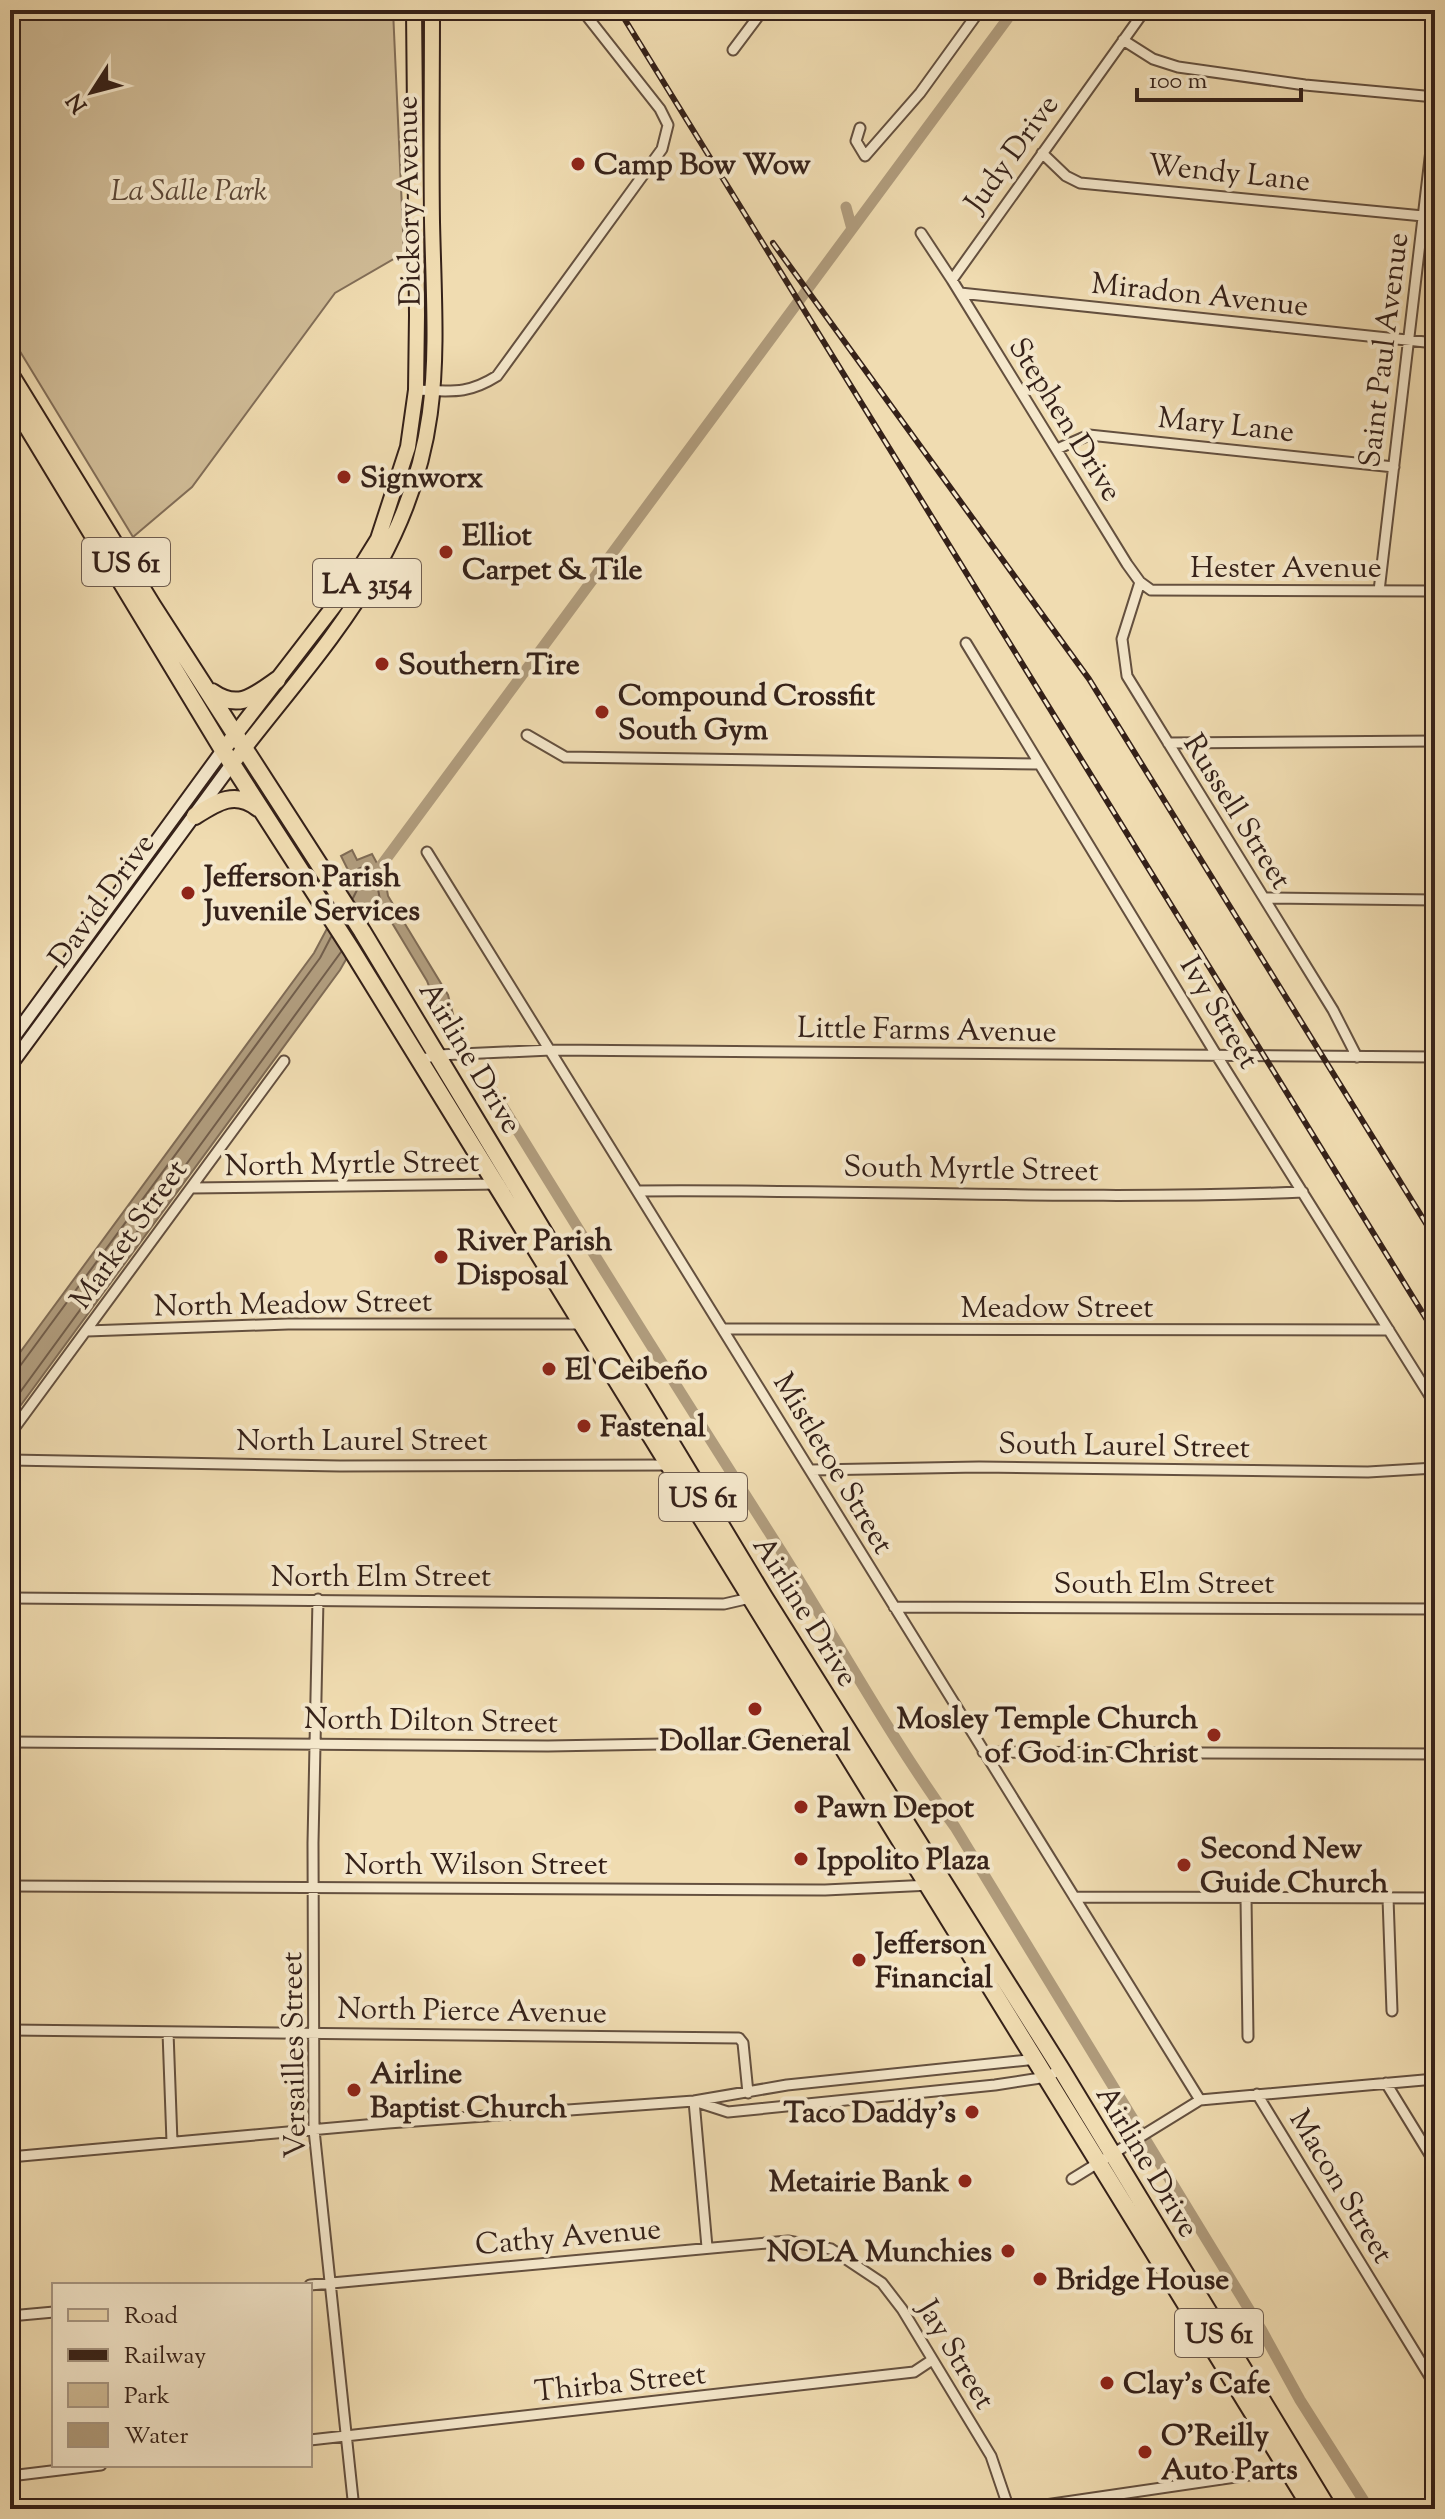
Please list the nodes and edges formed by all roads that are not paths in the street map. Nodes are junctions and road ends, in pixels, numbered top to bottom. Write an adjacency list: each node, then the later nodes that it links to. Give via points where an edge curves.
1 (414, 10): 20 (main road, Dickory Avenue / LA 3154, via 419,182)
2 (432, 10): 21 (main road, Dickory Avenue / LA 3154)
3 (582, 10): 21 (street, via 660,109 668,125 662,149 497,376 465,392)
4 (763, 10): 8 (street)
5 (980, 10): 11 (street, via 920,93 865,156 856,141)
6 (1145, 10): 7 (street, Judy Drive)
7 (1123, 40): 9 (street, via 1178,67); 12 (street, Judy Drive)
8 (733, 50)
9 (1435, 97)
10 (1435, 116): 13 (street, Saint Paul Avenue)
11 (860, 128)
12 (1042, 153): 13 (street, Wendy Lane, via 1080,183); 15 (street, Judy Drive)
13 (1423, 216): 17 (street, Saint Paul Avenue)
14 (921, 233): 15 (street)
15 (952, 280): 16 (street, Stephen Drive)
16 (960, 293): 17 (street, Miradon Avenue); 23 (street, Stephen Drive)
17 (1409, 340): 18 (street, Miradon Avenue); 24 (street, Saint Paul Avenue)
18 (1435, 343)
19 (10, 374): 22 (highway, Airline Drive / US 61)
20 (416, 390): 21 (street); 29 (main road, LA 3154, via 408,447 378,539)
21 (434, 391): 32 (main road, LA 3154, via 417,479 380,562 349,613)
22 (16, 407): 30 (highway, Airline Drive / US 61); 35 (highway, Airline Drive / US 61)
23 (1057, 449): 24 (street, Mary Lane, via 1089,435); 25 (street, Stephen Drive)
24 (1394, 467): 26 (street, Saint Paul Avenue)
25 (1140, 582): 26 (street, Hester Avenue, via 1151,590 1175,592); 34 (street, Russell Street, via 1122,639 1123,664)
26 (1379, 591): 27 (street, Hester Avenue)
27 (1435, 591)
28 (966, 643): 36 (street, Ivy Street)
29 (277, 680): 30 (highway, via 236,703); 32 (main road, LA 3154)
30 (206, 688): 32 (highway, Airline Drive / US 61)
31 (527, 735): 36 (street, via 565,757)
32 (240, 741): 35 (main road, LA 3154); 44 (highway, Airline Drive / US 61)
33 (1435, 741): 34 (street)
34 (1168, 743): 40 (street, Russell Street)
35 (228, 757): 37 (highway, Airline Drive / US 61); 38 (main road, David Drive); 42 (main road, David Drive)
36 (1039, 764): 45 (street, Ivy Street)
37 (263, 811): 38 (highway, via 235,797); 48 (highway, Airline Drive / US 61)
38 (195, 816): 50 (main road, David Drive)
39 (427, 852): 43 (street, Mistletoe Street)
40 (1264, 898): 41 (street); 46 (street, Russell Street)
41 (1435, 900)
42 (10, 1042)
43 (551, 1050): 44 (street, Little Farms Avenue); 45 (street, Little Farms Avenue); 53 (street, Mistletoe Street)
44 (438, 1055): 48 (street, Little Farms Avenue); 51 (highway, Airline Drive / US 61)
45 (1217, 1056): 46 (street, Little Farms Avenue); 54 (street, Ivy Street)
46 (1357, 1057): 47 (street, Little Farms Avenue)
47 (1435, 1057)
48 (419, 1060): 51 (highway, Airline Drive / US 61)
49 (284, 1061): 52 (street, Market Street)
50 (10, 1066)
51 (504, 1183): 52 (street, North Myrtle Street); 55 (highway, Airline Drive / US 61)
52 (191, 1188): 58 (street, Market Street)
53 (638, 1191): 54 (street, South Myrtle Street); 56 (street, Mistletoe Street)
54 (1303, 1192): 57 (street, Ivy Street)
55 (588, 1322): 58 (street, North Meadow Street); 62 (highway, Airline Drive / US 61)
56 (725, 1329): 57 (street, Meadow Street); 64 (street, Mistletoe Street)
57 (1389, 1330): 59 (street, Ivy Street)
58 (87, 1331): 60 (street, Market Street)
59 (1435, 1404)
60 (10, 1434)
61 (10, 1460): 62 (street, North Laurel Street)
62 (674, 1463): 66 (highway, Airline Drive / US 61); 70 (highway, Airline Drive / US 61)
63 (1435, 1468): 64 (street, South Laurel Street)
64 (812, 1470): 68 (street, Mistletoe Street)
65 (10, 1598): 67 (street, North Elm Street)
66 (750, 1598): 67 (street, North Elm Street, via 724,1604); 70 (highway, Airline Drive / US 61)
67 (318, 1599): 72 (street, Versailles Street)
68 (894, 1607): 69 (street, South Elm Street); 73 (street, Mistletoe Street)
69 (1435, 1609)
70 (845, 1740): 72 (street, North Dilton Street, via 548,1746); 75 (highway, Airline Drive / US 61)
71 (10, 1742): 72 (street, North Dilton Street)
72 (315, 1743): 77 (street, Versailles Street)
73 (983, 1752): 74 (street); 78 (street, Mistletoe Street)
74 (1435, 1754)
75 (935, 1884): 77 (street, North Wilson Street, via 836,1890); 87 (highway, Airline Drive / US 61)
76 (10, 1886): 77 (street, North Wilson Street)
77 (315, 1888): 85 (street, Versailles Street)
78 (1074, 1897): 79 (street); 96 (street, Mistletoe Street)
79 (1246, 1898): 80 (street); 86 (street)
80 (1388, 1898): 81 (street); 82 (street)
81 (1435, 1898)
82 (1392, 2011)
83 (10, 2030): 84 (street, North Pierce Avenue)
84 (168, 2032): 85 (street, North Pierce Avenue); 99 (street)
85 (314, 2032): 93 (street, North Pierce Avenue, via 741,2040); 98 (street, Versailles Street)
86 (1248, 2037)
87 (1049, 2065): 88 (street); 92 (street); 100 (highway, Airline Drive / US 61)
88 (944, 2068): 89 (street); 92 (street)
89 (891, 2074): 93 (street); 94 (street)
90 (1435, 2079): 91 (street)
91 (1386, 2083): 95 (street); 102 (street)
92 (944, 2089): 94 (street)
93 (748, 2093): 97 (street)
94 (892, 2093): 97 (street, via 728,2112)
95 (1257, 2094): 96 (street); 111 (street, Macon Street)
96 (1200, 2100): 100 (street)
97 (694, 2101): 98 (street); 104 (street)
98 (314, 2130): 99 (street); 106 (street, Versailles Street)
99 (172, 2142): 101 (street)
100 (1112, 2155): 103 (street); 115 (highway, Airline Drive / US 61)
101 (10, 2157)
102 (1435, 2163)
103 (1072, 2179)
104 (707, 2247): 105 (street, Cathy Avenue, via 788,2241); 106 (street, Cathy Avenue)
105 (831, 2249): 110 (street, Jay Street, via 882,2283)
106 (330, 2283): 107 (street, Cathy Avenue); 112 (street, Versailles Street)
107 (312, 2285)
108 (52, 2312): 109 (street)
109 (10, 2316)
110 (932, 2360): 112 (street, Thirba Street, via 914,2372); 118 (street, Jay Street, via 991,2456)
111 (1435, 2385)
112 (347, 2436): 113 (street, Thirba Street); 117 (street, Versailles Street)
113 (312, 2440)
114 (84, 2467): 116 (street)
115 (1294, 2469): 119 (street); 120 (highway, Airline Drive / US 61); 121 (highway, Airline Drive / US 61)
116 (10, 2476)
117 (354, 2509)
118 (1009, 2509)
119 (1018, 2509)
120 (1312, 2509)
121 (1328, 2509)

